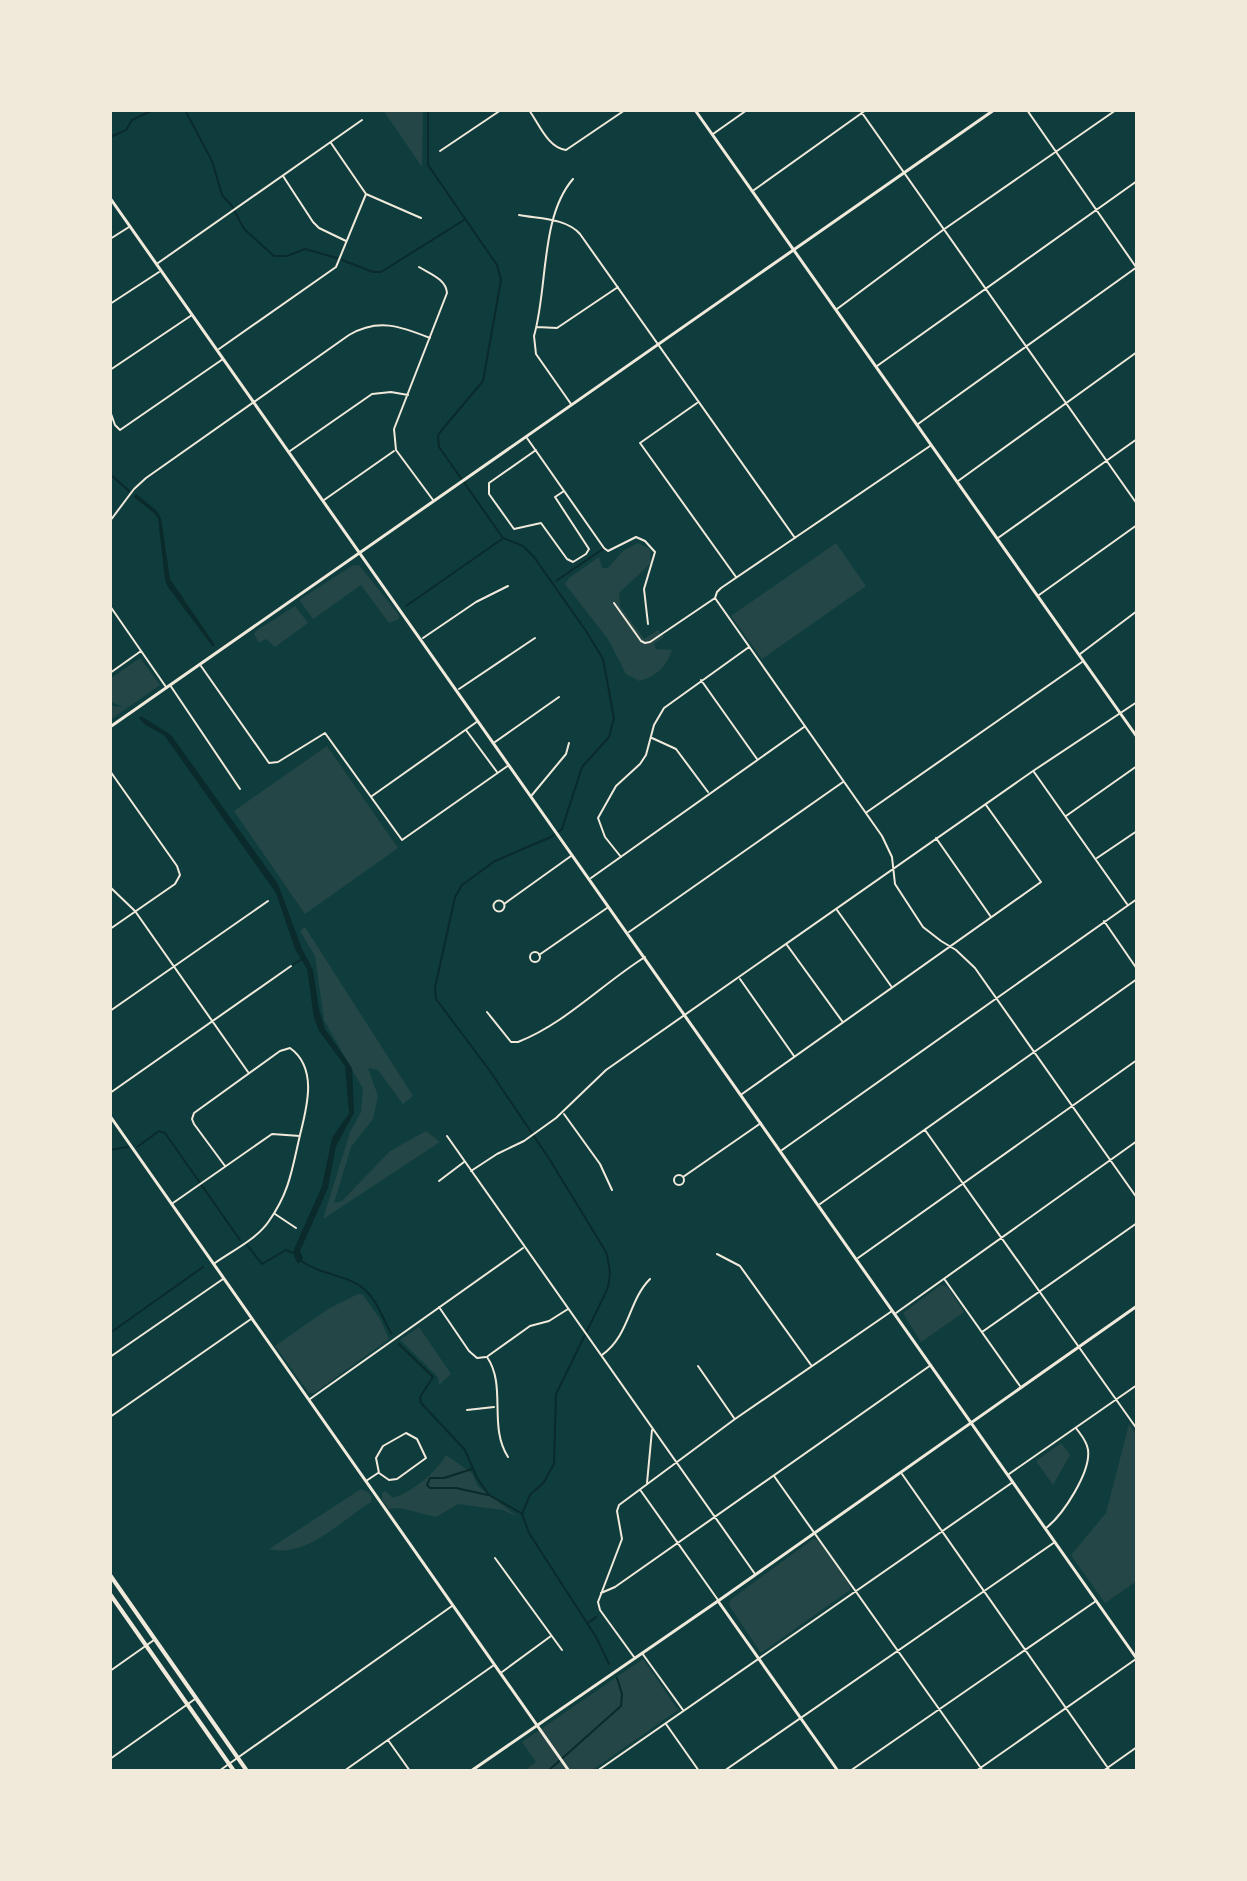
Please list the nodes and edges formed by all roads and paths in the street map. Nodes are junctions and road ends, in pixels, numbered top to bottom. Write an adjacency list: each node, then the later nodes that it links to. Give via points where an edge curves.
1 (501, 110): 14 (street)
2 (529, 110): 3 (street, via 561,150)
3 (625, 110)
4 (695, 110): 12 (main road)
5 (747, 110): 12 (street)
6 (866, 110): 10 (street)
7 (994, 110): 16 (main road)
8 (1027, 110): 15 (street)
9 (1116, 110): 15 (street)
10 (861, 112): 16 (street); 20 (street)
11 (362, 120): 13 (street)
12 (712, 135): 20 (main road)
13 (331, 143): 17 (street); 21 (street)
14 (440, 151)
15 (1057, 152): 23 (street); 28 (street)
16 (905, 172): 28 (street); 31 (main road)
17 (283, 176): 30 (street, via 313,222); 32 (street)
18 (573, 179): 26 (street, via 563,190)
19 (1137, 181): 23 (street)
20 (753, 191): 31 (main road)
21 (366, 194): 25 (street); 30 (street)
22 (110, 198): 27 (main road)
23 (1097, 209): 34 (street); 37 (street)
24 (519, 215): 26 (street)
25 (421, 218)
26 (553, 221): 36 (street, via 573,226); 41 (street)
27 (130, 226): 29 (street); 32 (main road)
28 (943, 230): 37 (street); 39 (street)
29 (110, 239)
30 (347, 241): 45 (street, via 329,273)
31 (794, 250): 39 (main road); 43 (main road)
32 (157, 264): 35 (main road)
33 (419, 267): 42 (street, via 446,287)
34 (1137, 267): 44 (street)
35 (161, 270): 38 (street); 40 (main road)
36 (618, 287): 41 (street, via 557,328); 43 (street)
37 (985, 288): 44 (street); 48 (street)
38 (110, 304)
39 (836, 309): 48 (main road)
40 (192, 315): 45 (main road); 49 (street)
41 (536, 327): 54 (street, via 536,354)
42 (430, 338): 50 (street); 51 (street, via 384,323 363,327)
43 (659, 344): 52 (street); 54 (main road)
44 (1027, 347): 53 (street); 56 (street)
45 (218, 350): 47 (main road)
46 (1137, 352): 53 (street)
47 (224, 359): 51 (main road); 55 (street, via 120,430)
48 (877, 367): 56 (main road)
49 (110, 370)
50 (408, 395): 60 (street, via 394,429); 62 (street, via 372,394)
51 (254, 402): 62 (main road); 69 (street, via 140,483)
52 (698, 402): 71 (street); 74 (street, via 640,443)
53 (1066, 403): 63 (street); 64 (street)
54 (571, 405): 57 (main road)
55 (110, 411)
56 (917, 424): 59 (main road)
57 (526, 437): 61 (street); 67 (main road)
58 (1137, 439): 63 (street)
59 (931, 445): 64 (main road); 71 (street)
60 (396, 450): 66 (street); 67 (street)
61 (536, 450): 65 (street); 65 (street, via 489,483 488,491 514,529 541,523 568,561 575,561 589,549 555,497)
62 (289, 452): 66 (main road)
63 (1106, 461): 68 (street); 72 (street)
64 (957, 482): 72 (main road)
65 (564, 491): 81 (street, via 608,551 636,537 655,552 645,578)
66 (323, 501): 73 (main road)
67 (434, 501): 73 (main road)
68 (1137, 504)
69 (110, 521)
70 (1137, 525): 76 (street)
71 (795, 538): 74 (street)
72 (997, 539): 76 (main road)
73 (359, 553): 83 (main road); 88 (main road)
74 (736, 578): 77 (street)
75 (508, 586): 83 (street)
76 (1038, 596): 86 (main road)
77 (715, 598): 78 (street, via 645,643); 84 (street)
78 (614, 603)
79 (110, 606): 85 (street)
80 (1137, 611): 86 (street)
81 (648, 624)
82 (535, 638): 92 (street)
83 (422, 639): 92 (main road)
84 (749, 647): 90 (street); 97 (street)
85 (141, 651): 89 (street); 91 (street)
86 (1079, 654): 87 (main road)
87 (1083, 661): 95 (main road); 116 (street)
88 (200, 664): 91 (main road); 113 (street, via 269,763 325,733)
89 (110, 673)
90 (701, 680): 101 (street, via 664,708); 104 (street)
91 (168, 686): 98 (main road); 111 (street)
92 (458, 690): 96 (main road)
93 (559, 697): 102 (street)
94 (1137, 702): 95 (street)
95 (1120, 713): 100 (main road); 108 (street)
96 (479, 720): 99 (street); 102 (main road)
97 (805, 726): 104 (street); 110 (street)
98 (110, 727)
99 (466, 730): 109 (street); 113 (street)
100 (1137, 737)
101 (652, 738): 112 (street, via 676,749); 121 (street, via 640,764 616,786 598,818)
102 (494, 743): 105 (main road)
103 (569, 743): 114 (street)
104 (757, 760): 112 (street)
105 (510, 765): 109 (street); 114 (main road)
106 (1137, 766): 117 (street)
107 (110, 771): 132 (street, via 180,875)
108 (1033, 771): 115 (street); 117 (street)
109 (497, 773): 113 (street, via 402,840)
110 (844, 781): 116 (street); 136 (street)
111 (240, 789)
112 (709, 793): 121 (street)
113 (371, 796)
114 (532, 796): 120 (main road)
115 (985, 804): 119 (street); 133 (street, via 1041,882)
116 (866, 813): 123 (street, via 888,848)
117 (1065, 816): 122 (street)
118 (1137, 831): 122 (street)
119 (936, 838): 123 (street); 133 (street)
120 (573, 855): 124 (main road); 128 (street)
121 (621, 857): 124 (street)
122 (1096, 858): 129 (street)
123 (891, 869): 131 (street); 138 (street, via 899,892 923,927)
124 (590, 879): 130 (main road)
125 (110, 887): 132 (street)
126 (1137, 899): 129 (street)
127 (268, 901): 141 (street)
128 (504, 904)
129 (1128, 905): 134 (street)
130 (609, 906): 136 (main road); 139 (street)
131 (835, 908): 137 (street); 146 (street)
132 (135, 911): 135 (street); 141 (street)
133 (992, 918): 138 (street)
134 (1104, 921): 143 (street); 147 (street)
135 (110, 929)
136 (628, 933): 140 (main road)
137 (787, 944): 144 (street); 152 (street)
138 (950, 946): 146 (street); 147 (street)
139 (539, 955)
140 (645, 957): 149 (street, via 518,1042 511,1042); 150 (main road)
141 (175, 965): 148 (street); 151 (street)
142 (291, 966): 151 (street)
143 (1137, 969)
144 (739, 978): 150 (street); 154 (street)
145 (1137, 979): 153 (street)
146 (892, 987): 152 (street)
147 (996, 997): 153 (street); 167 (street)
148 (110, 1011)
149 (487, 1012)
150 (686, 1016): 158 (main road); 160 (street, via 599,1075)
151 (211, 1020): 156 (street); 157 (street)
152 (842, 1022): 154 (street)
153 (1034, 1052): 159 (street); 163 (street)
154 (794, 1057): 158 (street)
155 (1137, 1060): 159 (street)
156 (249, 1073): 164 (street, via 290,1048 309,1087); 170 (street, via 193,1117)
157 (110, 1093)
158 (741, 1094): 162 (main road)
159 (1072, 1106): 168 (street); 174 (street)
160 (563, 1112): 171 (street); 175 (street)
161 (110, 1116): 177 (main road)
162 (761, 1123): 167 (main road); 172 (street)
163 (925, 1129): 174 (street); 178 (street)
164 (300, 1136): 170 (street, via 272,1134); 179 (street, via 289,1188)
165 (447, 1136): 169 (street)
166 (1137, 1141): 168 (street)
167 (781, 1150): 178 (main road)
168 (1110, 1160): 176 (street); 182 (street)
169 (465, 1161): 171 (street); 173 (street)
170 (225, 1166): 177 (street)
171 (471, 1171): 183 (street)
172 (683, 1177)
173 (439, 1181)
174 (963, 1183): 182 (street); 185 (street)
175 (612, 1190)
176 (1137, 1198)
177 (172, 1204): 186 (main road)
178 (819, 1205): 185 (main road)
179 (274, 1214): 181 (street); 186 (street, via 262,1230)
180 (1137, 1223): 190 (street)
181 (296, 1228)
182 (1002, 1236): 189 (street); 190 (street)
183 (524, 1247): 192 (street); 193 (street)
184 (717, 1254): 203 (street, via 740,1266)
185 (857, 1259): 194 (main road)
186 (214, 1264): 187 (main road)
187 (224, 1278): 195 (main road); 199 (street)
188 (650, 1279): 198 (street, via 638,1292 618,1340)
189 (944, 1279): 194 (street); 196 (street)
190 (1041, 1291): 196 (street); 197 (street)
191 (1137, 1306): 197 (main road)
192 (439, 1307): 200 (street, via 474,1356); 206 (street)
193 (568, 1308): 198 (street); 200 (street)
194 (894, 1312): 201 (main road); 203 (street)
195 (252, 1318): 206 (main road); 210 (street)
196 (982, 1332): 205 (street)
197 (1080, 1346): 205 (main road); 207 (street)
198 (601, 1356): 213 (street)
199 (110, 1357)
200 (487, 1357): 208 (street, via 494,1368)
201 (931, 1365): 212 (main road); 220 (street)
202 (698, 1366): 211 (street)
203 (812, 1366): 211 (street)
204 (1137, 1385): 207 (street)
205 (1020, 1387): 212 (main road)
206 (309, 1399): 222 (main road)
207 (1117, 1399): 214 (street); 215 (street)
208 (496, 1407): 209 (street); 216 (street, via 499,1439)
209 (467, 1410)
210 (110, 1417)
211 (735, 1419): 217 (street)
212 (971, 1422): 218 (main road); 221 (main road)
213 (652, 1428): 217 (street); 224 (street)
214 (1076, 1428): 221 (street); 227 (street, via 1088,1457 1072,1498)
215 (1137, 1429)
216 (508, 1457)
217 (677, 1463): 224 (street); 226 (street)
218 (900, 1471): 228 (main road); 229 (street)
219 (379, 1473): 219 (street, via 389,1480 412,1470 426,1458 422,1445 406,1433 383,1446 375,1464); 222 (street)
220 (773, 1475): 226 (street); 228 (street)
221 (1008, 1475): 223 (main road)
222 (366, 1481): 241 (main road)
223 (1013, 1482): 227 (main road); 229 (street)
224 (647, 1484): 225 (street)
225 (640, 1489): 231 (street); 237 (street, via 617,1509 622,1539)
226 (714, 1517): 231 (street); 234 (street)
227 (1045, 1529): 230 (main road)
228 (814, 1532): 234 (main road); 235 (street)
229 (941, 1532): 235 (street); 236 (street)
230 (1055, 1542): 236 (street); 240 (main road)
231 (678, 1543): 237 (street); 239 (street)
232 (495, 1558): 242 (street)
233 (110, 1575): 243 (main road)
234 (755, 1575): 239 (main road)
235 (856, 1590): 247 (street); 250 (street)
236 (983, 1590): 245 (street); 247 (street)
237 (600, 1593): 249 (street, via 600,1610)
238 (110, 1594): 244 (main road)
239 (718, 1601): 248 (main road); 250 (main road)
240 (1096, 1601): 245 (street); 251 (main road)
241 (453, 1605): 252 (main road); 265 (street)
242 (551, 1636): 246 (street); 254 (street)
243 (154, 1639): 244 (street); 255 (main road)
244 (146, 1645): 253 (street); 256 (main road)
245 (1026, 1649): 257 (street); 258 (street)
246 (562, 1650)
247 (898, 1650): 258 (street); 260 (street)
248 (642, 1652): 249 (main road); 259 (street)
249 (634, 1657): 261 (main road)
250 (759, 1658): 259 (street); 260 (main road)
251 (1137, 1659): 257 (street)
252 (495, 1664): 254 (main road); 263 (street)
253 (110, 1671)
254 (501, 1673): 261 (main road)
255 (196, 1699): 256 (street); 265 (main road)
256 (188, 1704): 266 (street); 267 (main road)
257 (1065, 1708): 268 (street); 269 (street)
258 (939, 1709): 268 (street); 281 (street)
259 (683, 1711): 262 (street)
260 (801, 1718): 279 (street); 280 (main road)
261 (537, 1724): 270 (main road); 276 (main road)
262 (666, 1724): 277 (street); 278 (street)
263 (388, 1740): 274 (street); 275 (street)
264 (1137, 1747): 269 (street)
265 (238, 1758): 267 (street); 273 (main road)
266 (110, 1759)
267 (229, 1764): 271 (street); 272 (main road)
268 (982, 1769): 282 (street)
269 (1108, 1769): 283 (street)
270 (568, 1770)
271 (219, 1771)
272 (234, 1771)
273 (247, 1771)
274 (344, 1771)
275 (410, 1771)
276 (471, 1771)
277 (597, 1771)
278 (699, 1771)
279 (724, 1771)
280 (838, 1771)
281 (850, 1771)
282 (976, 1771)
283 (1103, 1771)

